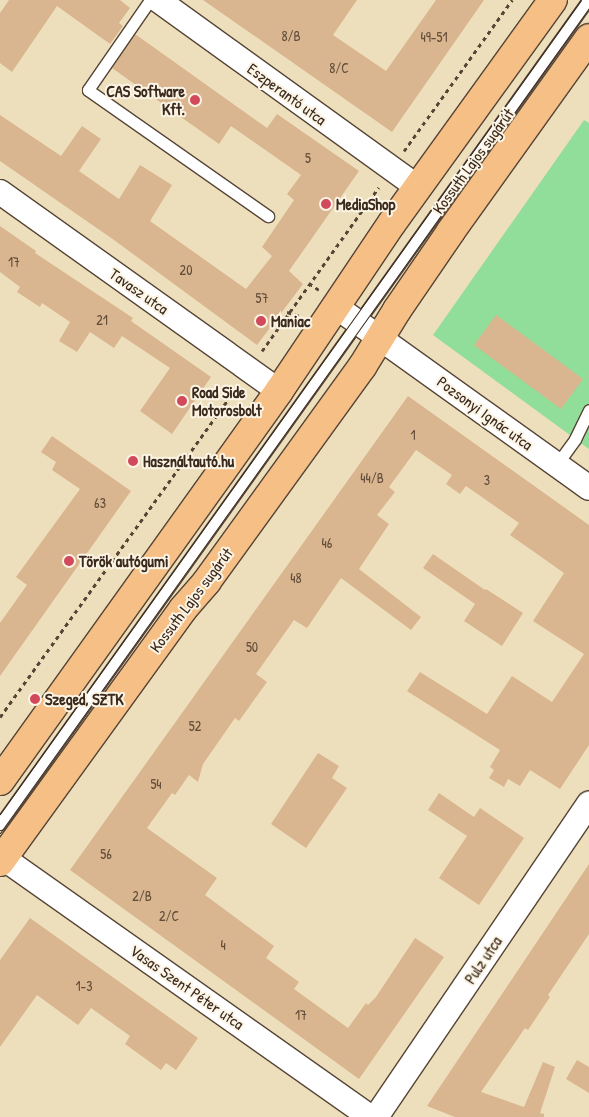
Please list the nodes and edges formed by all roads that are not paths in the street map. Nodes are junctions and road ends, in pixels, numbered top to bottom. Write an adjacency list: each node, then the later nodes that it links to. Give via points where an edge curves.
1 (150, 0): 8 (lane, via 88,90)
2 (158, 0): 6 (street, Eszperantó utca)
3 (553, 0): 6 (main road, Kossuth Lajos sugárút)
4 (588, 0): 10 (lane, Kossuth Lajos sugárút)
5 (589, 38): 11 (main road, Kossuth Lajos sugárút, via 451,230)
6 (417, 187): 9 (main road, Kossuth Lajos sugárút)
7 (0, 192): 12 (street, Tavasz utca)
8 (268, 216)
9 (335, 306): 10 (street); 12 (main road, Kossuth Lajos sugárút)
10 (358, 322): 11 (street); 18 (lane, Kossuth Lajos sugárút)
11 (380, 338): 14 (street, Pozsonyi Ignác utca); 19 (main road, Kossuth Lajos sugárút, via 207,581 182,608)
12 (279, 390): 16 (main road, Kossuth Lajos sugárút)
13 (589, 410): 14 (lane)
14 (557, 464): 15 (street, Pozsonyi Ignác utca)
15 (589, 488)
16 (0, 781)
17 (589, 804): 21 (street, Pulz utca)
18 (0, 824)
19 (1, 860): 20 (street, Vasas Szent Péter utca)
20 (370, 1117)
21 (376, 1117)

